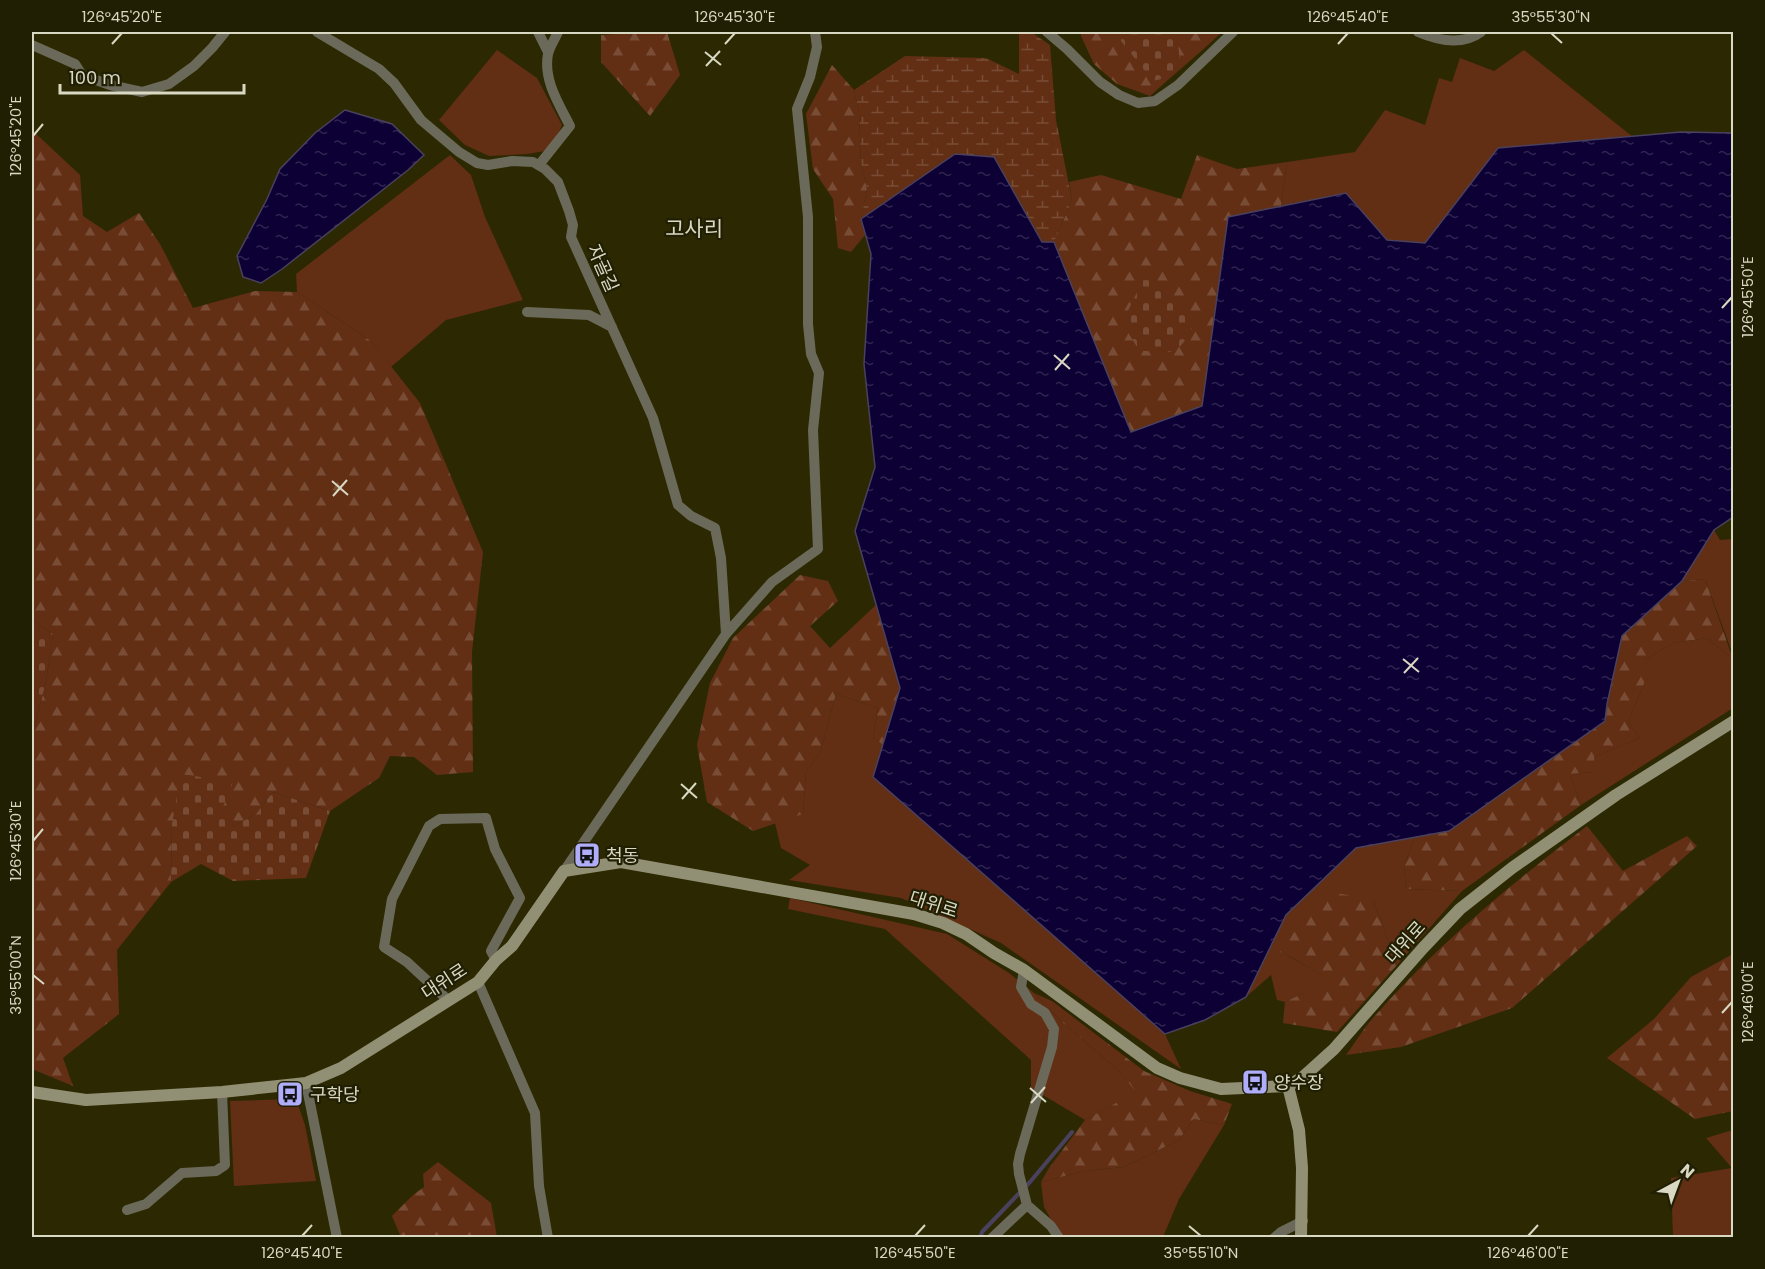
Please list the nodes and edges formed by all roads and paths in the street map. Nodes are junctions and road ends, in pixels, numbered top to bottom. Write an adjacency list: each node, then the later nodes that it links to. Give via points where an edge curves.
1 (225, 32): 10 (street, via 194,66 169,84 142,92 82,75 75,64)
2 (317, 32): 12 (street, via 379,69 394,82 421,120 477,163 512,161)
3 (538, 32): 11 (street)
4 (558, 32): 11 (street)
5 (815, 32): 15 (street, via 815,57 797,109 808,217 808,324 811,354 819,373 813,430 818,549 772,582)
6 (1047, 32): 7 (street, via 1100,82 1138,103 1155,101 1178,85)
7 (1233, 32)
8 (1418, 32): 9 (street, via 1445,41 1461,41)
9 (1481, 32)
10 (32, 45)
11 (549, 52): 12 (street, via 551,87 570,126)
12 (539, 165): 14 (street, 자골길, via 558,182 573,225 571,237)
13 (527, 312): 14 (street, via 589,315)
14 (612, 327): 15 (street, 자골길, via 653,418 678,505 715,528)
15 (726, 634): 17 (street)
16 (1734, 721): 23 (main road, 대위로, via 1616,795 1461,909 1334,1048)
17 (564, 870): 18 (main road, 대위로, via 512,946); 19 (main road, 대위로, via 621,862 914,914 966,934)
18 (496, 960): 20 (main road, 대위로); 21 (street, via 491,951 520,898 495,849 486,818 440,819 429,826 392,899 384,947 407,962)
19 (1024, 970): 23 (main road, 대위로, via 1157,1068 1221,1089); 26 (street, via 1021,987 1054,1029 1018,1164)
20 (478, 982): 21 (main road, 대위로); 30 (street, via 535,1113 539,1186)
21 (448, 1000): 22 (main road, 대위로, via 342,1068)
22 (306, 1083): 25 (main road, 대위로); 29 (street)
23 (1288, 1086): 28 (main road, via 1299,1130)
24 (32, 1092): 25 (main road, 대위로, via 86,1100)
25 (222, 1092): 27 (street, via 225,1165 216,1171 182,1173 146,1204)
26 (1027, 1205): 31 (street); 32 (street)
27 (127, 1210)
28 (1302, 1221): 33 (street); 34 (main road)
29 (337, 1238)
30 (548, 1238)
31 (992, 1238)
32 (1059, 1238)
33 (1274, 1238)
34 (1301, 1238)

